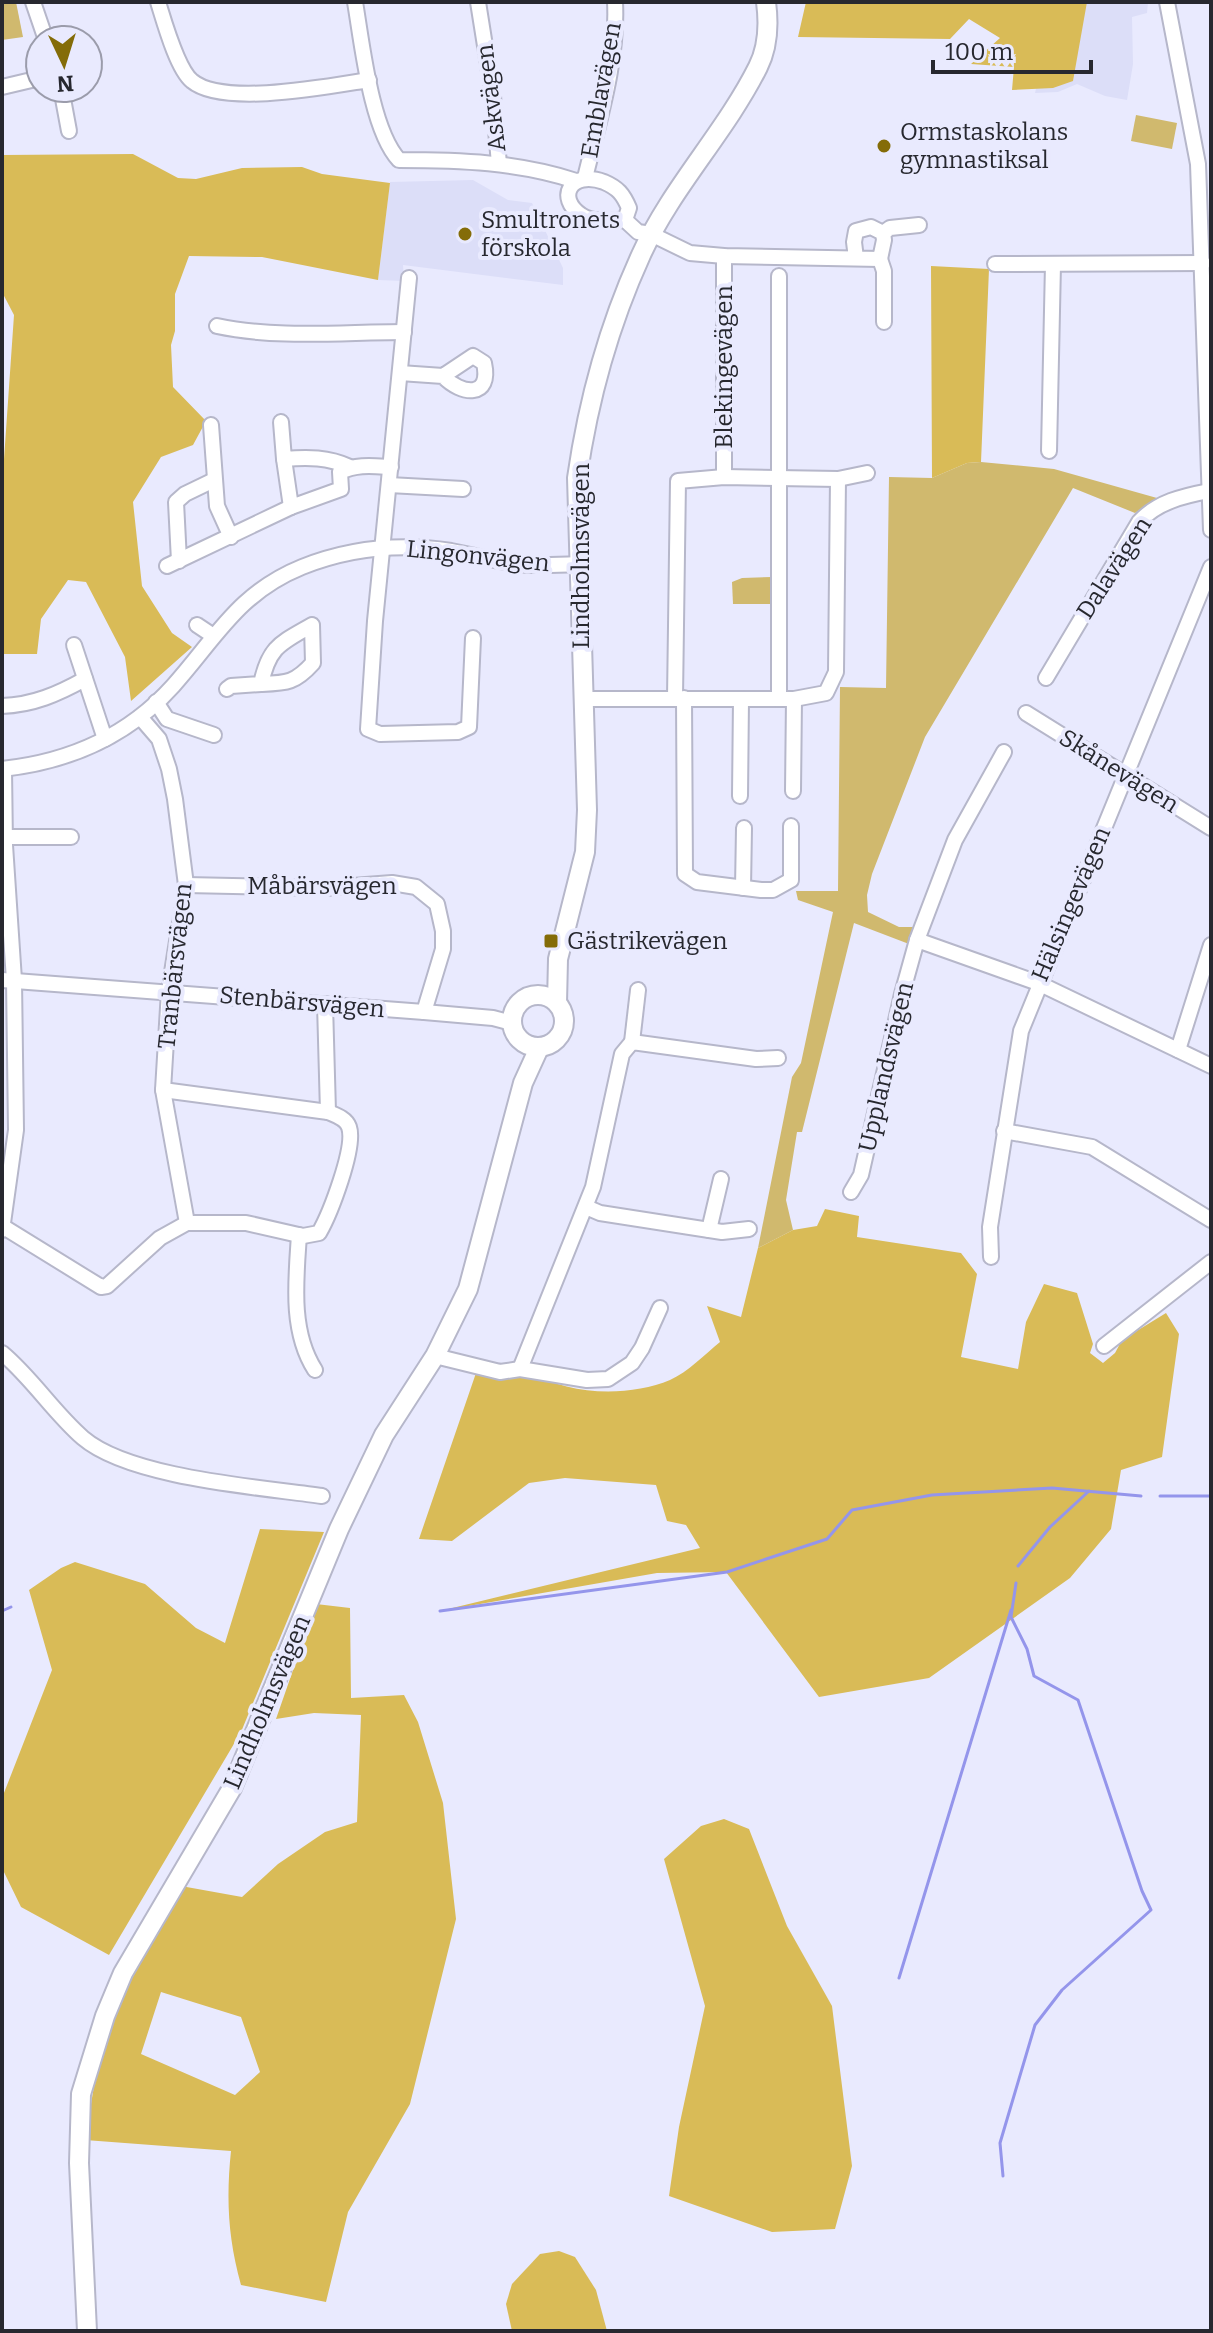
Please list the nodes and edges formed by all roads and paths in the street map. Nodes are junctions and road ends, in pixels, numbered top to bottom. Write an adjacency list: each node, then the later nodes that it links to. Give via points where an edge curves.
1 (33, 2): 8 (street)
2 (158, 2): 9 (street, via 192,82 230,92 275,93)
3 (355, 2): 9 (street)
4 (478, 2): 14 (street, Askvägen)
5 (615, 2): 15 (street, Emblavägen, via 608,80)
6 (766, 2): 19 (main road, Lindholmsvägen, via 769,24 759,66)
7 (1167, 2): 23 (street, via 1198,164)
8 (41, 24)
9 (369, 80): 14 (street, via 389,149 399,160)
10 (24, 82): 11 (street)
11 (2, 87)
12 (64, 104): 13 (street)
13 (69, 131)
14 (499, 164): 15 (street, Askvägen)
15 (580, 179): 16 (street, Askvägen, via 622,193 629,208); 16 (street, via 569,190 569,200 582,216)
16 (625, 220): 19 (street, via 638,232)
17 (919, 225): 18 (street)
18 (883, 233): 21 (street, via 871,227 856,231); 22 (street)
19 (651, 234): 20 (street, Blekingevägen, via 690,253); 52 (main road, Lindholmsvägen, via 599,368 585,431 577,478)
20 (724, 256): 21 (street, Blekingevägen); 41 (street, Blekingevägen)
21 (856, 258): 22 (street, Blekingevägen)
22 (880, 259): 28 (street)
23 (1203, 263): 25 (street); 33 (street)
24 (995, 264): 25 (street)
25 (1053, 264): 36 (street)
26 (779, 276): 42 (street)
27 (409, 278): 30 (street)
28 (884, 322)
29 (217, 326): 30 (street, via 258,332)
30 (404, 332): 31 (street)
31 (400, 373): 32 (street); 39 (street)
32 (443, 376)
33 (1209, 398): 47 (street)
34 (281, 422): 37 (street)
35 (211, 425): 44 (street)
36 (1049, 451)
37 (284, 459): 38 (street, via 314,457); 48 (street)
38 (354, 466): 39 (street); 48 (street, via 340,472 341,489)
39 (391, 467): 45 (street)
40 (867, 473): 43 (street, Blekingevägen)
41 (724, 477): 42 (street, Blekingevägen); 62 (street, Blekingevägen, via 678,481)
42 (780, 478): 43 (street, Blekingevägen); 65 (street)
43 (838, 479): 66 (street, via 836,672 826,693)
44 (214, 480): 50 (street, via 217,506); 50 (street, via 176,502 173,563)
45 (389, 485): 46 (street); 51 (street)
46 (463, 489)
47 (1209, 491): 49 (street); 58 (street, Dalavägen, via 1160,505 1139,522)
48 (291, 507): 50 (street)
49 (1211, 530)
50 (231, 537)
51 (381, 548): 52 (street, Lingonvägen, via 451,551 520,564); 55 (street, Lingonvägen, via 342,553 300,568 266,586); 56 (street, via 368,729 380,734 458,732 469,727)
52 (578, 564): 63 (main road, Lindholmsvägen)
53 (1211, 567): 75 (street, Hälsingevägen)
54 (197, 625): 55 (street)
55 (212, 635): 67 (street, Lingonvägen)
56 (473, 638)
57 (74, 645): 59 (street)
58 (1046, 678)
59 (85, 679): 68 (street, via 56,695); 72 (street)
60 (261, 684): 60 (street, via 266,661 278,645 312,625 313,663 289,683); 61 (street)
61 (227, 689)
62 (679, 698): 63 (street); 64 (street); 84 (street, via 685,874 697,882)
63 (583, 699): 87 (main road, Lindholmsvägen, via 585,852)
64 (741, 699): 65 (street); 77 (street)
65 (779, 699): 66 (street)
66 (794, 699): 76 (street)
67 (156, 702): 70 (street, Lingonvägen); 71 (street, via 167,719)
68 (2, 706)
69 (1026, 713): 75 (street, Skånevägen)
70 (140, 717): 72 (street, Lingonvägen); 83 (street, Tranbärsvägen, via 159,739 169,769)
71 (214, 735)
72 (105, 739): 74 (street, Lingonvägen, via 60,759)
73 (1004, 752): 85 (street, Upplandsvägen, via 955,840)
74 (3, 769): 82 (street)
75 (1125, 774): 80 (street, Skånevägen); 89 (street, Hälsingevägen)
76 (793, 791)
77 (740, 796)
78 (791, 826): 84 (street, via 791,880 773,890)
79 (744, 828): 84 (street)
80 (1211, 828)
81 (71, 837): 82 (street)
82 (4, 842): 88 (street)
83 (186, 885): 91 (street, Tranbärsvägen); 95 (street, Måbärsvägen, via 416,887 437,904 443,931 443,949)
84 (743, 888)
85 (917, 940): 89 (street); 106 (street, Upplandsvägen, via 861,1175)
86 (1211, 945): 99 (street)
87 (558, 959): 92 (main road, Lindholmsvägen); 93 (main road, Lindholmsvägen)
88 (8, 980): 91 (street, Stenbärsvägen); 110 (street, via 16,1130)
89 (1038, 983): 99 (street); 104 (street, Hälsingevägen, via 1021,1031)
90 (638, 990): 97 (street)
91 (169, 991): 94 (street, Stenbärsvägen); 102 (street, Tranbärsvägen)
92 (535, 995): 93 (main road); 96 (main road, Lindholmsvägen)
93 (557, 1003): 98 (main road, Lindholmsvägen, via 564,1020 561,1033 552,1043)
94 (325, 1004): 95 (street, Stenbärsvägen); 103 (street)
95 (424, 1012): 96 (street, Stenbärsvägen)
96 (506, 1019): 98 (main road, Lindholmsvägen)
97 (632, 1042): 100 (street); 107 (street, via 622,1054)
98 (530, 1045): 119 (main road, Lindholmsvägen, via 468,1289)
99 (1178, 1050): 101 (street)
100 (778, 1058)
101 (1211, 1066)
102 (163, 1090): 103 (street); 109 (street, Tranbärsvägen)
103 (328, 1112): 113 (street, via 349,1126 349,1148 326,1221 319,1233)
104 (1004, 1131): 108 (street, via 1092,1147); 114 (street, Hälsingevägen, via 990,1227)
105 (721, 1179): 112 (street)
106 (851, 1192)
107 (586, 1207): 112 (street); 120 (street)
108 (1211, 1220)
109 (187, 1223): 110 (street, via 160,1238 101,1287); 113 (street, via 246,1223)
110 (3, 1228)
111 (749, 1229): 112 (street)
112 (709, 1230)
113 (299, 1235): 121 (street, via 300,1331)
114 (991, 1257)
115 (1211, 1262): 117 (street)
116 (660, 1308): 120 (street, via 632,1363 608,1379)
117 (1104, 1346)
118 (2, 1353): 122 (street, via 84,1440 130,1464)
119 (435, 1356): 120 (street, via 500,1372); 123 (main road, Lindholmsvägen, via 384,1435 339,1529 232,1788 123,1973 105,2016 81,2094)
120 (520, 1369)
121 (315, 1370)
122 (322, 1496)
123 (87, 2331)

